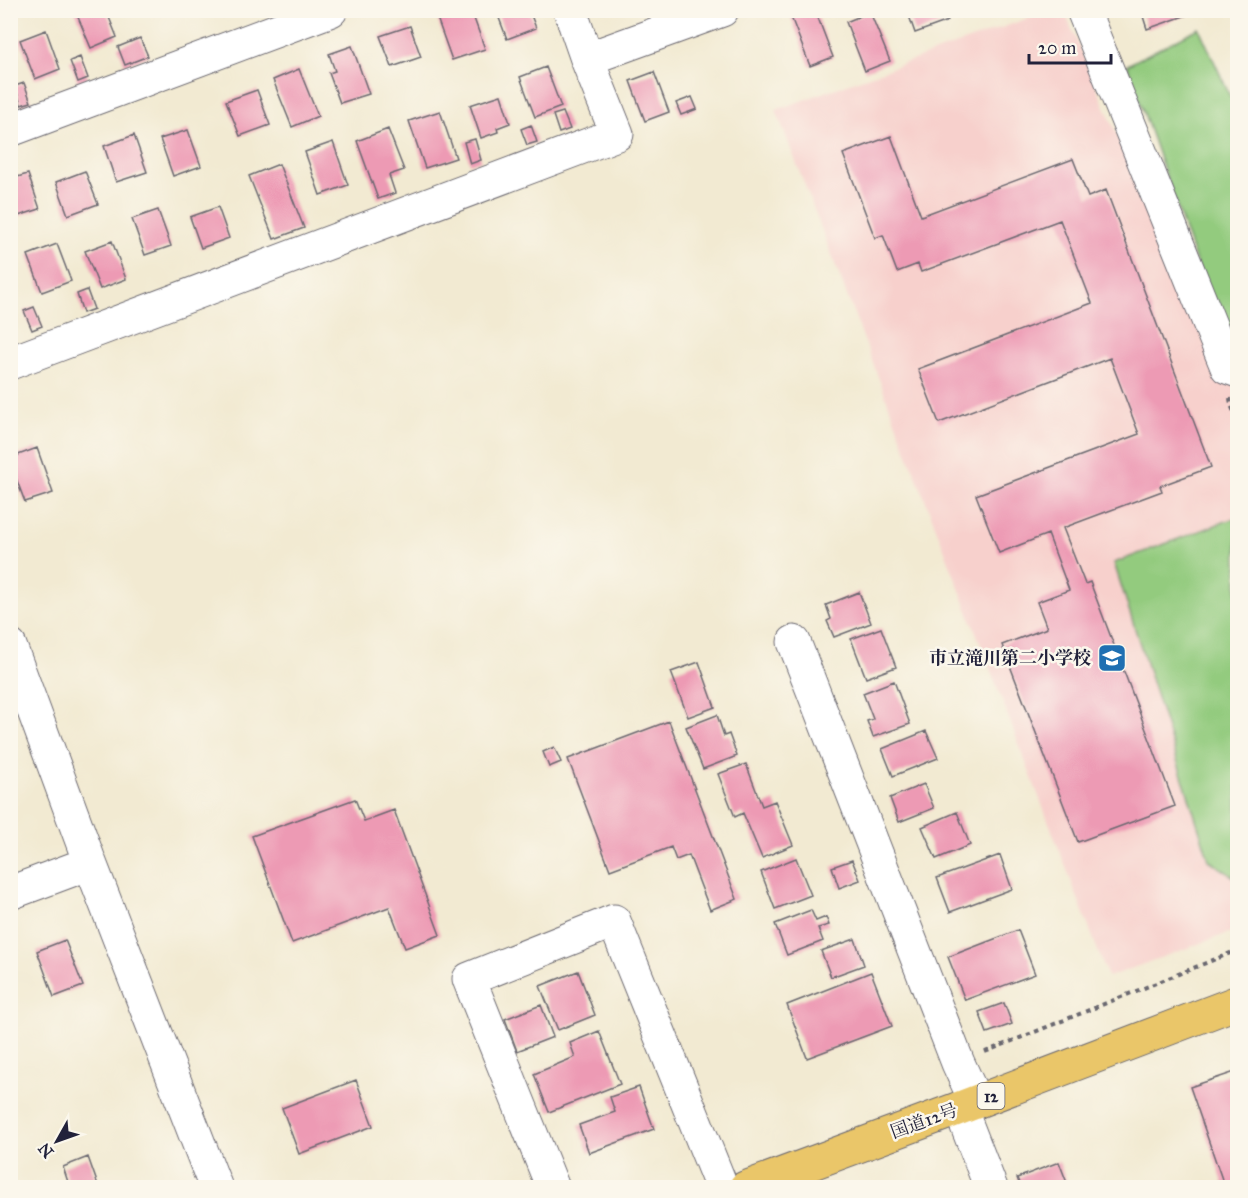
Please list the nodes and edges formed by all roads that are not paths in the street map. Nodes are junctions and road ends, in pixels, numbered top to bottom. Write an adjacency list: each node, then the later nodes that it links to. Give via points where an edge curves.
1 (331, 10): 6 (street)
2 (570, 10): 5 (street)
3 (722, 10): 5 (street)
4 (1083, 10): 8 (street, via 1227,368)
5 (587, 59): 7 (street, via 617,134)
6 (10, 130)
7 (10, 363)
8 (1238, 371)
9 (794, 642): 14 (street, via 958,1063)
10 (10, 646): 11 (street)
11 (90, 863): 12 (street); 15 (street)
12 (10, 893)
13 (1238, 1002): 14 (highway, 国道12号 / 12)
14 (968, 1105): 18 (highway, 国道12号 / 12); 19 (street)
15 (216, 1188)
16 (554, 1188): 17 (street, via 469,979 614,921)
17 (722, 1188)
18 (745, 1188)
19 (991, 1188)

